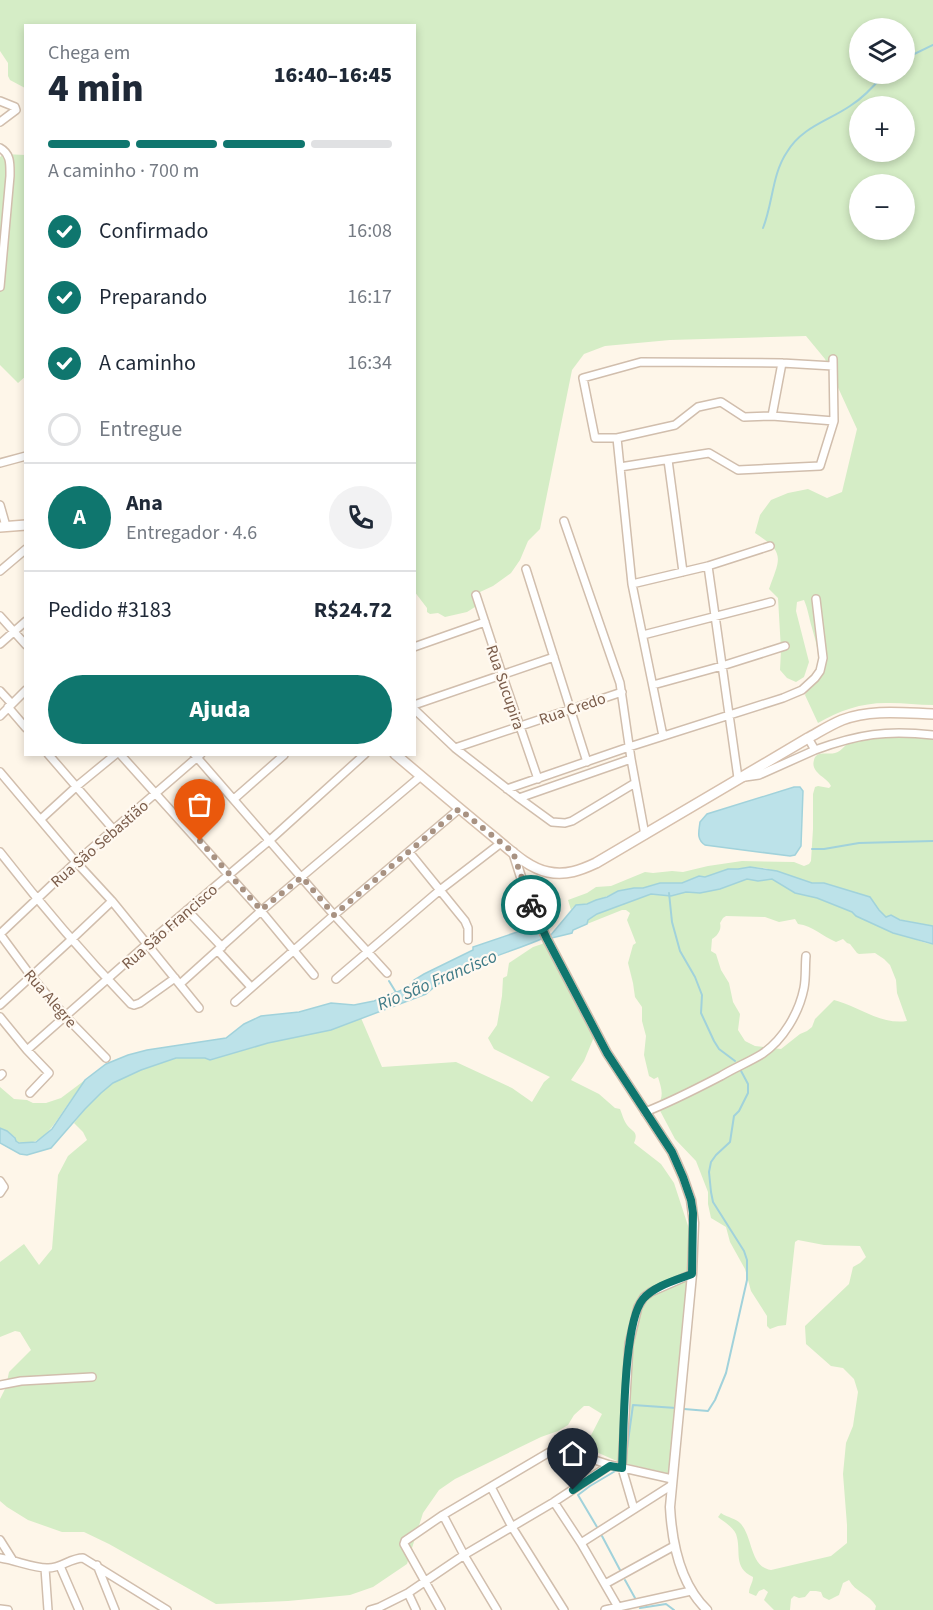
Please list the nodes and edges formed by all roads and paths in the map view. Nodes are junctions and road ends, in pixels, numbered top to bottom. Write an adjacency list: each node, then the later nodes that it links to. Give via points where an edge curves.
1 (0, 101): 2 (street, via 15,107 15,112)
2 (0, 122)
3 (0, 148): 5 (street, via 9,157)
4 (0, 196): 5 (street)
5 (9, 197): 6 (street)
6 (0, 287)
7 (782, 363): 8 (street); 9 (street, via 833,363); 10 (street, via 640,362 583,378 595,438)
8 (772, 416): 9 (street); 10 (street, via 744,417 721,402 698,407 675,425)
9 (834, 421): 12 (street, via 820,466 738,470 710,453)
10 (617, 438): 14 (street)
11 (24, 457): 13 (street)
12 (668, 460): 14 (street); 24 (street)
13 (0, 463)
14 (620, 467): 25 (street)
15 (0, 505): 18 (street)
16 (564, 521): 45 (street)
17 (24, 525): 18 (main road)
18 (3, 526)
19 (770, 546): 21 (street)
20 (24, 553): 23 (street)
21 (708, 566): 24 (street); 30 (street)
22 (526, 568): 39 (street)
23 (0, 571)
24 (683, 572): 25 (street)
25 (632, 584): 34 (street)
26 (476, 595): 31 (street, Rua Sucupira)
27 (816, 599): 51 (street, via 822,658 815,678 802,690)
28 (771, 602): 30 (street)
29 (0, 616): 33 (street)
30 (715, 616): 34 (street); 40 (street)
31 (485, 622): 37 (street); 41 (street, Rua Sucupira)
32 (24, 623): 33 (street)
33 (14, 631): 35 (street); 36 (street)
34 (643, 635): 42 (street)
35 (24, 643)
36 (0, 644)
37 (416, 645)
38 (785, 646): 40 (street)
39 (554, 657): 41 (street); 49 (street)
40 (722, 666): 42 (street); 51 (street)
41 (501, 674): 47 (street); 54 (street, Rua Sucupira)
42 (653, 685): 56 (street)
43 (0, 692): 46 (street)
44 (24, 692): 46 (street)
45 (622, 692): 49 (street, Rua Credo); 58 (street)
46 (10, 706): 52 (street); 53 (street)
47 (416, 706)
48 (416, 709): 59 (street)
49 (570, 709): 54 (street, Rua Credo); 69 (street)
50 (933, 714): 57 (main road, via 858,715)
51 (729, 715): 56 (street); 72 (street)
52 (0, 716)
53 (24, 725)
54 (520, 727): 59 (street, Rua Credo); 73 (street, Rua Sucupira)
55 (933, 735): 60 (street, via 873,734)
56 (663, 736): 58 (street)
57 (808, 738): 60 (street); 72 (main road)
58 (629, 747): 68 (street); 69 (street)
59 (455, 748): 76 (street)
60 (814, 750): 72 (street, via 759,775)
61 (50, 756): 75 (street)
62 (114, 756): 75 (street)
63 (122, 756): 77 (street)
64 (197, 756): 77 (street, Rua São Sebastião); 79 (street)
65 (283, 756): 79 (street)
66 (363, 756): 84 (street, Rua São Francisco)
67 (397, 756): 71 (main road)
68 (630, 759): 74 (street); 78 (street)
69 (587, 762): 73 (street)
70 (0, 772): 81 (street)
71 (421, 776): 80 (main road); 91 (street)
72 (738, 778): 83 (main road)
73 (538, 779): 76 (street)
74 (635, 783): 78 (street, via 565,823 552,822); 83 (street)
75 (77, 786): 81 (street); 82 (street)
76 (507, 789): 78 (street)
77 (156, 793): 82 (street, Rua São Sebastião); 90 (street)
78 (519, 798)
79 (234, 799): 84 (street)
80 (459, 809): 85 (main road); 87 (street)
81 (41, 819): 89 (street)
82 (113, 829): 89 (street, Rua São Sebastião)
83 (645, 835): 88 (main road, via 580,871 564,874 535,868)
84 (270, 840): 90 (street, Rua São Francisco); 91 (street)
85 (501, 843): 88 (main road); 92 (street)
86 (0, 852): 93 (street)
87 (409, 852): 92 (street); 97 (street)
88 (513, 852): 121 (street, via 540,926 607,1053)
89 (76, 862): 93 (street, Rua São Sebastião); 94 (street)
90 (229, 874): 95 (street, Rua São Francisco); 96 (street)
91 (302, 877): 96 (street); 97 (street)
92 (440, 890): 100 (street, via 467,925); 104 (street)
93 (36, 899): 98 (street, Rua São Sebastião); 99 (street)
94 (112, 901): 99 (street); 101 (street)
95 (187, 910): 101 (street, Rua São Francisco); 102 (street)
96 (261, 910): 102 (street); 103 (street)
97 (334, 915): 103 (street); 104 (street)
98 (0, 934): 108 (street, Rua Alegre)
99 (72, 939): 108 (street); 109 (street)
100 (468, 940)
101 (147, 944): 109 (street, Rua São Francisco); 111 (street)
102 (220, 949): 111 (street); 112 (street)
103 (294, 950): 107 (street); 112 (street)
104 (368, 951): 106 (street); 110 (street)
105 (806, 956): 121 (street, via 800,1002 788,1027 772,1046)
106 (387, 973)
107 (314, 975)
108 (31, 976): 114 (street); 116 (street, Rua Alegre)
109 (107, 979): 111 (street, via 134,1005); 116 (street, Rua São Francisco)
110 (336, 979)
111 (178, 981): 115 (street)
112 (251, 987): 113 (street)
113 (235, 1002)
114 (0, 1005)
115 (199, 1008)
116 (65, 1016): 118 (street, Rua São Francisco); 119 (street, Rua Alegre)
117 (0, 1017): 118 (street)
118 (27, 1050): 120 (street, via 48,1071)
119 (106, 1058)
120 (30, 1093)
121 (645, 1112): 124 (street, via 672,1152 691,1200)
122 (0, 1181): 123 (street, via 4,1185)
123 (2, 1192)
124 (692, 1274): 128 (street, via 651,1292 638,1307 629,1344); 129 (street)
125 (92, 1377): 126 (street)
126 (0, 1385)
127 (610, 1466): 128 (street); 130 (street, via 556,1449); 131 (street)
128 (622, 1468): 129 (street); 132 (street)
129 (672, 1482): 132 (street); 137 (street, via 670,1507)
130 (491, 1486): 133 (street); 134 (street)
131 (554, 1502): 134 (street); 136 (street)
132 (634, 1509): 136 (street)
133 (444, 1515): 138 (street); 144 (street, via 405,1542)
134 (512, 1527): 138 (street); 160 (street)
135 (0, 1540): 140 (street)
136 (581, 1543): 145 (street)
137 (675, 1546): 145 (street); 146 (street)
138 (464, 1555): 144 (street); 159 (street)
139 (0, 1558): 140 (street)
140 (12, 1559): 143 (street)
141 (97, 1565): 142 (street, via 80,1558); 154 (street); 155 (street)
142 (60, 1566): 143 (street); 153 (street)
143 (45, 1568): 152 (street)
144 (426, 1581): 147 (street); 158 (street)
145 (605, 1584): 148 (street)
146 (691, 1591): 148 (street); 162 (street)
147 (408, 1593): 150 (street); 157 (street)
148 (618, 1607): 161 (street)
149 (0, 1609): 151 (street)
150 (380, 1609): 156 (street)
151 (8, 1610)
152 (48, 1610)
153 (79, 1610)
154 (116, 1610)
155 (166, 1610)
156 (370, 1610)
157 (416, 1610)
158 (441, 1610)
159 (497, 1610)
160 (564, 1610)
161 (604, 1610)
162 (707, 1610)

